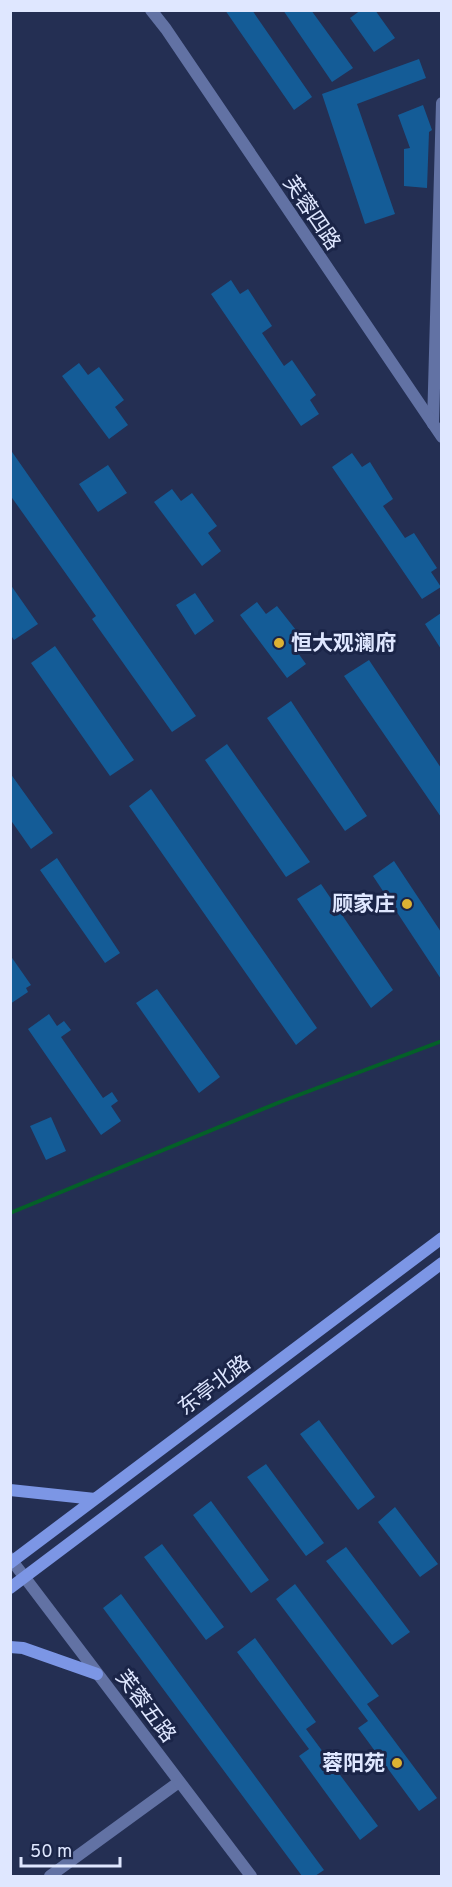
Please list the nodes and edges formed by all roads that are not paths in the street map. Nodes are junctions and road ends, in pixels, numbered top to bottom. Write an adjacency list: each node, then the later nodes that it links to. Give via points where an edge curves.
1 (151, 10): 3 (street, 芙蓉四路)
2 (441, 103): 3 (street)
3 (433, 424): 4 (street, 芙蓉四路)
4 (441, 437)
5 (441, 1238): 8 (main road, 东亭北路)
6 (441, 1263): 10 (main road, 东亭北路)
7 (10, 1490): 8 (main road)
8 (95, 1499): 9 (main road, 东亭北路)
9 (11, 1561): 10 (street, 芙蓉五路)
10 (25, 1578): 11 (main road, 东亭北路); 13 (street, 芙蓉五路)
11 (10, 1588)
12 (10, 1647): 13 (main road)
13 (98, 1674): 14 (street, 芙蓉五路)
14 (179, 1782): 15 (street); 16 (street, 芙蓉五路)
15 (50, 1876)
16 (251, 1876)

